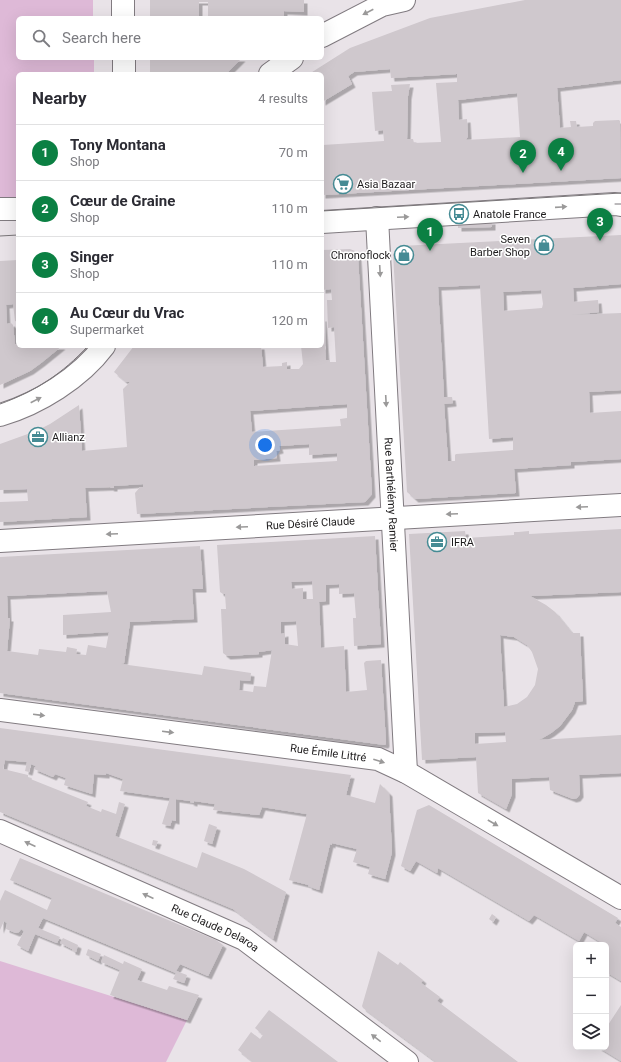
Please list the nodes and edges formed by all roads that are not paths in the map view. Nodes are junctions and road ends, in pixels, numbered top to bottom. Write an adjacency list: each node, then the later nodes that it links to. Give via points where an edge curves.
1 (123, 0): 3 (street)
2 (404, 0): 4 (street, one-way to 4, via 382,5)
3 (123, 16)
4 (324, 35)
5 (124, 60): 7 (street)
6 (289, 60): 8 (street)
7 (124, 72)
8 (273, 72)
9 (618, 205): 12 (street, one-way to 9)
10 (0, 209): 11 (street)
11 (16, 209)
12 (377, 218): 13 (street); 17 (street, Rue Barthélémy Ramier, one-way to 17)
13 (324, 222)
14 (102, 348): 15 (street, one-way to 14, via 16,411 52,392 78,373)
15 (0, 415)
16 (621, 505): 17 (street, Rue Désiré Claude, one-way to 17)
17 (392, 518): 18 (street, Rue Désiré Claude, one-way to 18); 20 (street, Rue Barthélémy Ramier)
18 (0, 541)
19 (0, 710): 20 (street, Rue Émile Littré, one-way to 20, via 378,759)
20 (406, 772): 22 (street, Rue Émile Littré, one-way to 22)
21 (0, 831): 23 (street, Rue Claude Delaroa, one-way to 21, via 244,939)
22 (621, 898)
23 (407, 1062)

